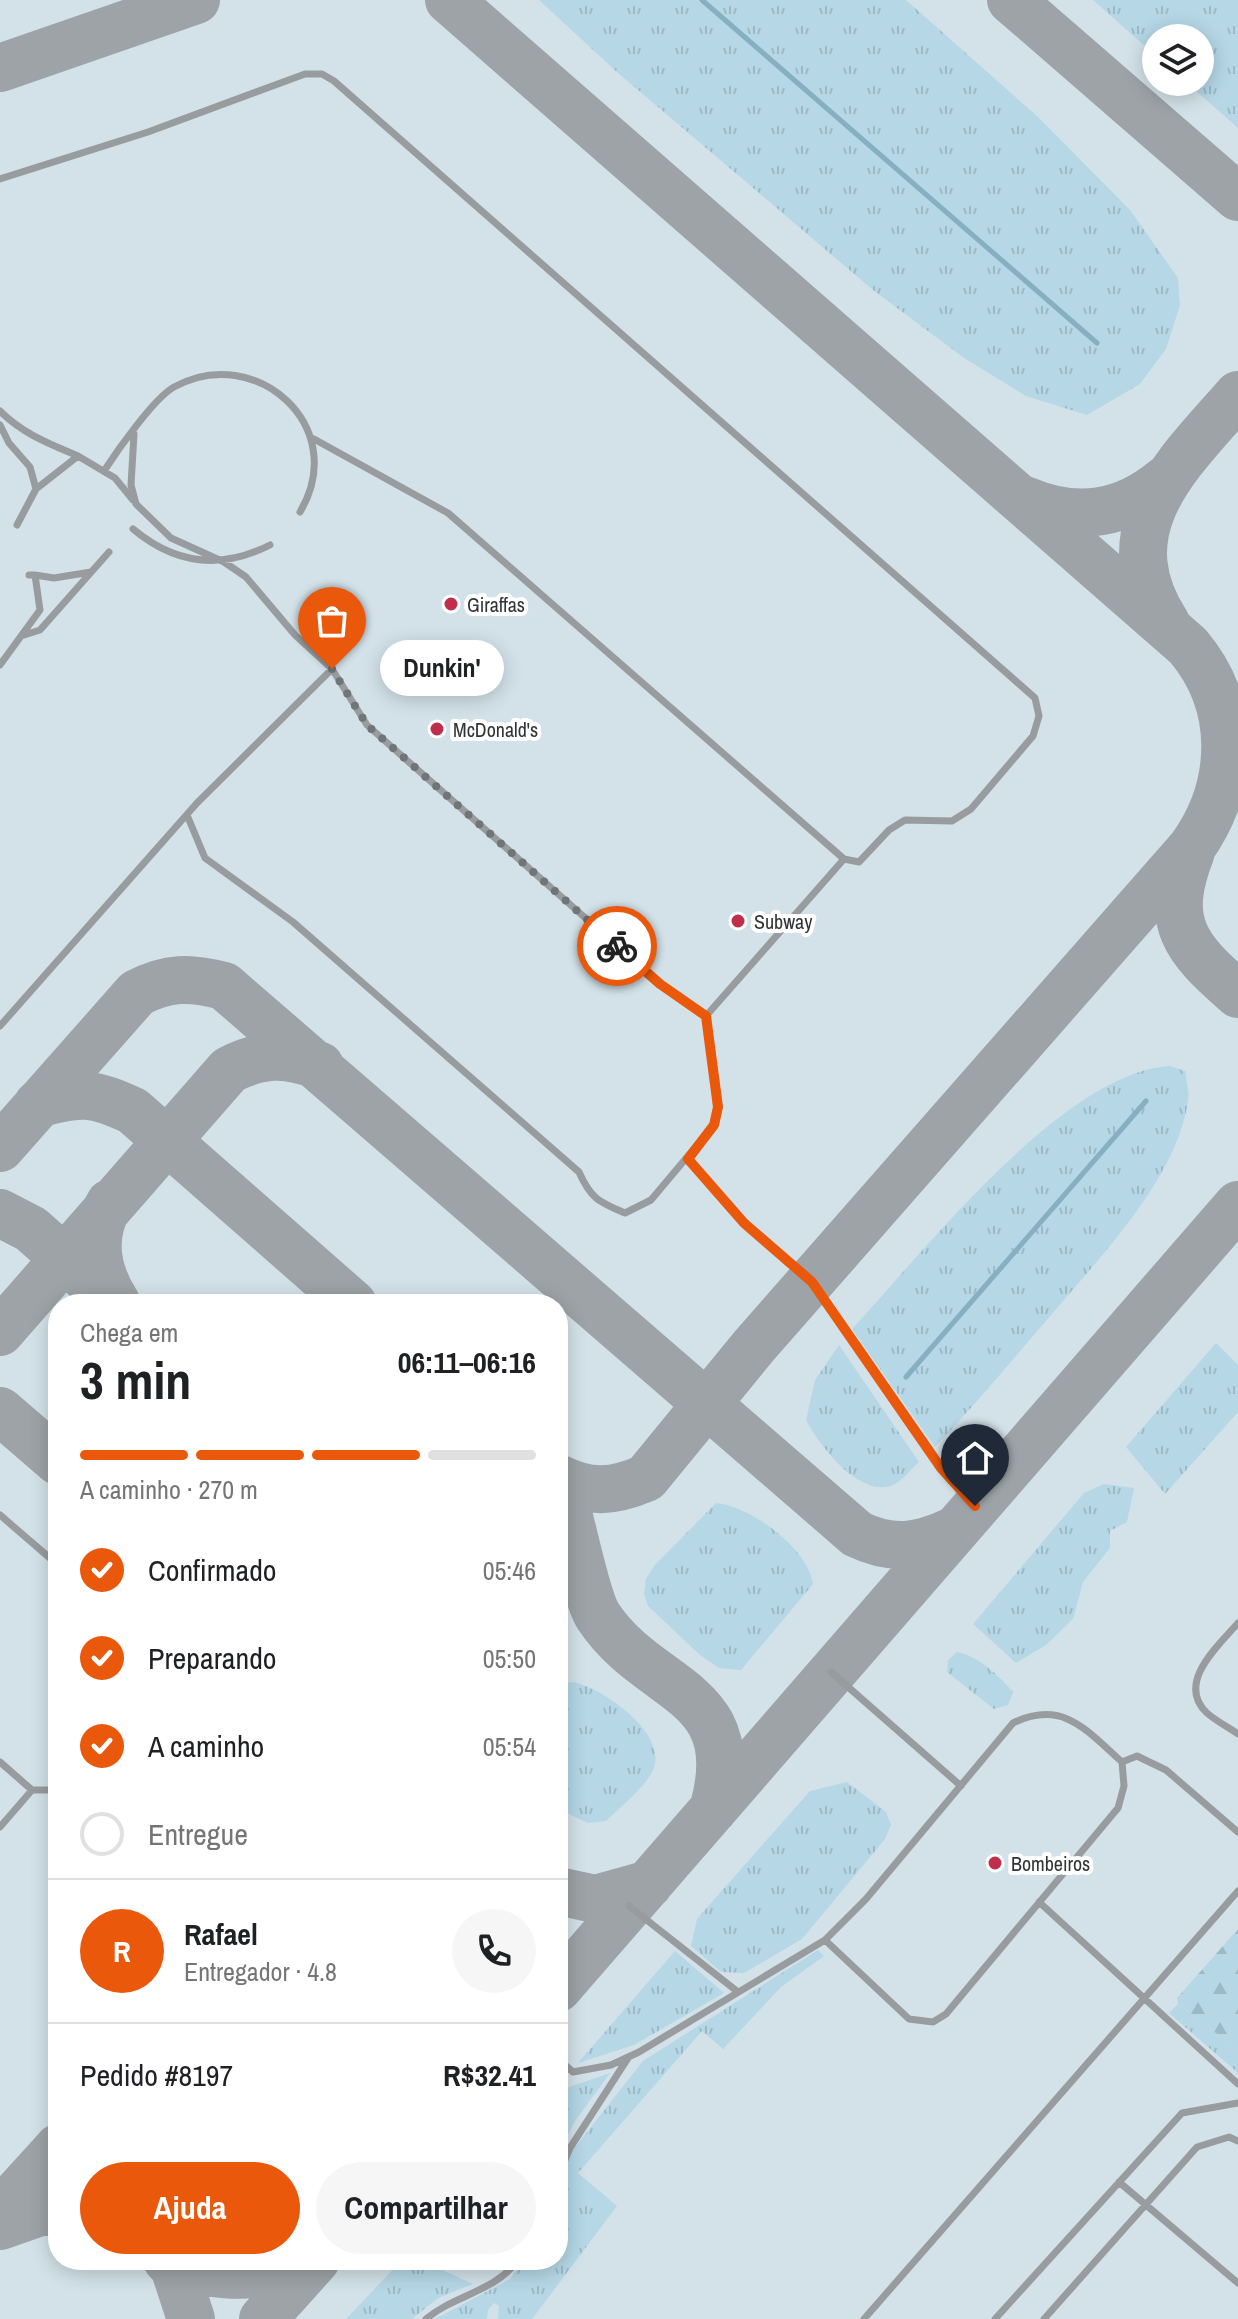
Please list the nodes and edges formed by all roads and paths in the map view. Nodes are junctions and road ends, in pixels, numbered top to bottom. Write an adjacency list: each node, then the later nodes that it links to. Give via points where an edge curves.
1 (0, 179): 21 (lane, via 305,74 334,81 1035,698 1039,716 1033,736 971,809 952,821 905,820 859,862)
2 (0, 411): 6 (lane, via 15,426)
3 (0, 425): 8 (lane, via 30,467)
4 (134, 434): 5 (lane, via 152,405 171,388 193,378 220,375 274,390 299,414); 7 (lane); 9 (lane, via 131,485)
5 (314, 439): 10 (lane, via 314,483); 21 (lane, via 448,513)
6 (78, 456): 7 (lane); 8 (lane)
7 (104, 471): 9 (lane)
8 (36, 489): 11 (lane)
9 (136, 504): 15 (lane, via 171,538)
10 (300, 512)
11 (17, 525)
12 (133, 529): 15 (lane, via 187,560)
13 (270, 545): 15 (lane)
14 (109, 552): 16 (lane)
15 (224, 562): 19 (lane, via 246,577)
16 (93, 571): 17 (lane, via 40,630); 17 (lane, via 54,578 32,575 40,610)
17 (21, 636): 18 (lane)
18 (0, 665)
19 (332, 669): 20 (lane); 22 (lane, via 367,725 660,984)
20 (187, 815): 23 (lane); 24 (lane, via 205,858 293,922 388,1004 579,1172 588,1193 601,1203 625,1213 640,1208)
21 (844, 859): 22 (lane)
22 (706, 1016): 24 (lane, via 718,1107 714,1125)
23 (0, 1026)
24 (688, 1159): 25 (lane, via 744,1223 812,1282 941,1468)
25 (975, 1506)
26 (0, 1515): 27 (lane)
27 (48, 1556)
28 (1238, 1623): 30 (lane, via 1201,1666 1196,1682 1205,1711)
29 (831, 1672): 33 (lane)
30 (1238, 1734)
31 (0, 1762): 34 (lane)
32 (1122, 1762): 33 (lane, via 1077,1722 1050,1712 1031,1714 1013,1723); 37 (lane, via 1137,1756 1166,1770); 39 (lane, via 1124,1786 1118,1808)
33 (961, 1786): 41 (lane)
34 (32, 1790): 35 (lane); 36 (lane)
35 (48, 1790)
36 (0, 1827)
37 (1238, 1832)
38 (1238, 1891): 43 (lane)
39 (1039, 1902): 41 (lane, via 946,2014 933,2022 909,2019); 43 (lane)
40 (629, 1906): 42 (lane)
41 (825, 1940): 42 (lane)
42 (738, 1992): 44 (lane)
43 (1144, 2000): 46 (lane); 55 (lane)
44 (628, 2057): 45 (lane, via 573,2072); 49 (lane)
45 (568, 2068)
46 (1238, 2084)
47 (1238, 2103): 50 (lane, via 1182,2113)
48 (1238, 2141): 51 (lane, via 1229,2137 1197,2147)
49 (568, 2153)
50 (1119, 2182): 51 (lane); 56 (lane)
51 (1147, 2204): 53 (lane); 57 (lane)
52 (509, 2270): 54 (lane, via 497,2283 454,2299)
53 (1238, 2283)
54 (426, 2319)
55 (864, 2319)
56 (995, 2319)
57 (1044, 2319)

